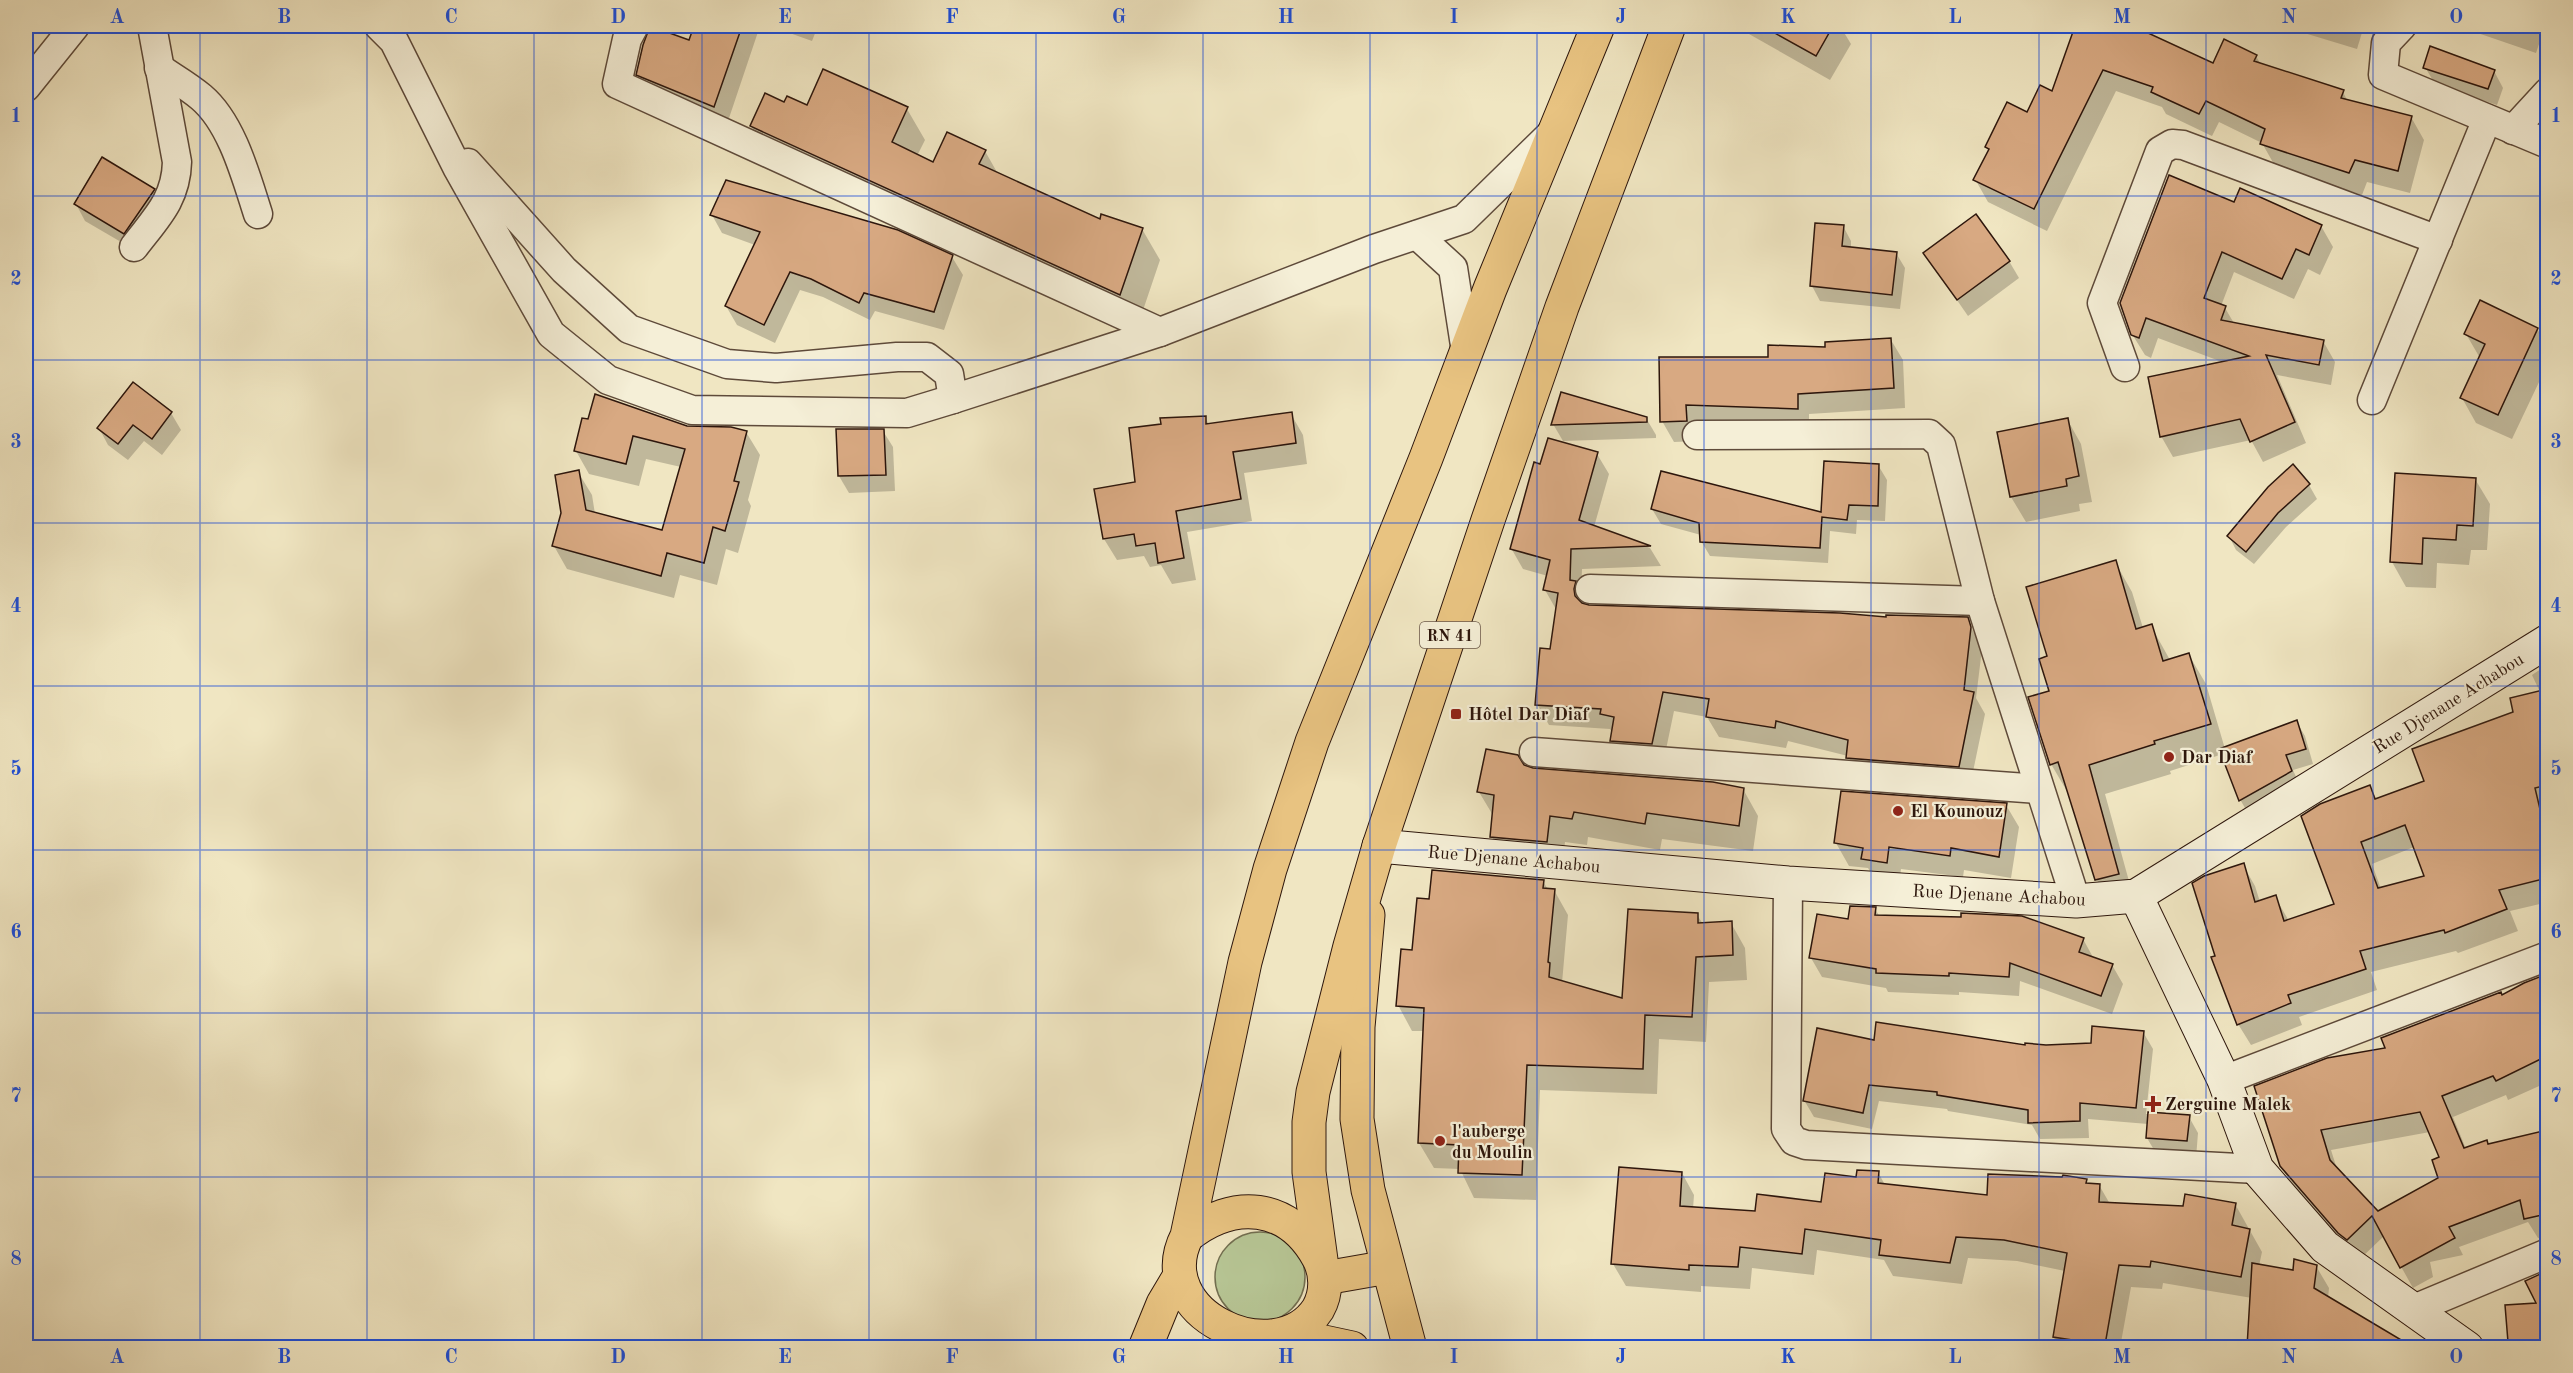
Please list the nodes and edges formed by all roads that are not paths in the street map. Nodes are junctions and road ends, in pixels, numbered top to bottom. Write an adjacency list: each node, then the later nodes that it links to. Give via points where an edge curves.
1 (75, 26): 9 (street)
2 (152, 26): 8 (street)
3 (379, 26): 13 (street, via 394,41)
4 (634, 26): 20 (street, via 627,39 617,84)
5 (1598, 26): 12 (main road)
6 (1669, 26): 31 (main road, RN 41, via 1562,307)
7 (2402, 26): 11 (street, via 2386,44 2383,75)
8 (159, 68): 16 (street, via 203,98 220,121 236,150); 19 (street, via 177,162 176,179 169,202)
9 (26, 87)
10 (2547, 92): 14 (street)
11 (2487, 119): 14 (street); 18 (street)
12 (1557, 129): 17 (street, via 1464,219); 21 (main road)
13 (439, 130): 23 (street, via 564,270 629,328 727,363 776,368 927,357 949,374); 23 (street, via 551,334 608,380 692,410 907,414)
14 (2513, 130): 15 (street)
15 (2547, 144)
16 (258, 214)
17 (1417, 235): 20 (street); 21 (street, via 1453,268)
18 (2438, 240): 22 (street, via 2172,144 2160,152 2102,303); 24 (street)
19 (134, 247)
20 (1160, 332): 23 (street)
21 (1466, 352): 38 (main road, via 1312,742 1276,851 1245,962)
22 (2125, 367)
23 (953, 399)
24 (2372, 400)
25 (1697, 435): 27 (street, via 1929,434 1941,446)
26 (1590, 589): 27 (street)
27 (1980, 602): 30 (street)
28 (2547, 641): 33 (main road, Rue Djenane Achabou)
29 (1534, 752): 30 (street)
30 (2039, 789): 34 (street)
31 (1375, 860): 32 (main road, Rue Djenane Achabou); 40 (main road, via 1358,1027 1357,1119 1368,1190); 41 (main road, RN 41, via 1313,1092 1309,1122 1309,1164)
32 (1788, 883): 34 (main road, Rue Djenane Achabou); 37 (street, via 1786,1129 1794,1141)
33 (2136, 896): 34 (main road, Rue Djenane Achabou); 36 (main road)
34 (2076, 901)
35 (2547, 956): 36 (street)
36 (2224, 1080): 37 (main road)
37 (2257, 1169): 43 (main road, via 2325,1247)
38 (1187, 1236): 41 (main road, via 1204,1222 1222,1215 1246,1211 1269,1215 1291,1225 1309,1241); 42 (main road, via 1178,1256)
39 (2547, 1254): 43 (street)
40 (1388, 1267): 41 (main road); 47 (main road)
41 (1323, 1270): 44 (main road, via 1322,1301 1312,1321)
42 (1179, 1277): 44 (main road, via 1188,1298 1215,1329 1254,1344); 45 (main road)
43 (2414, 1309): 48 (main road)
44 (1281, 1343): 46 (main road)
45 (1145, 1347)
46 (1352, 1347)
47 (1410, 1347)
48 (2467, 1347)

